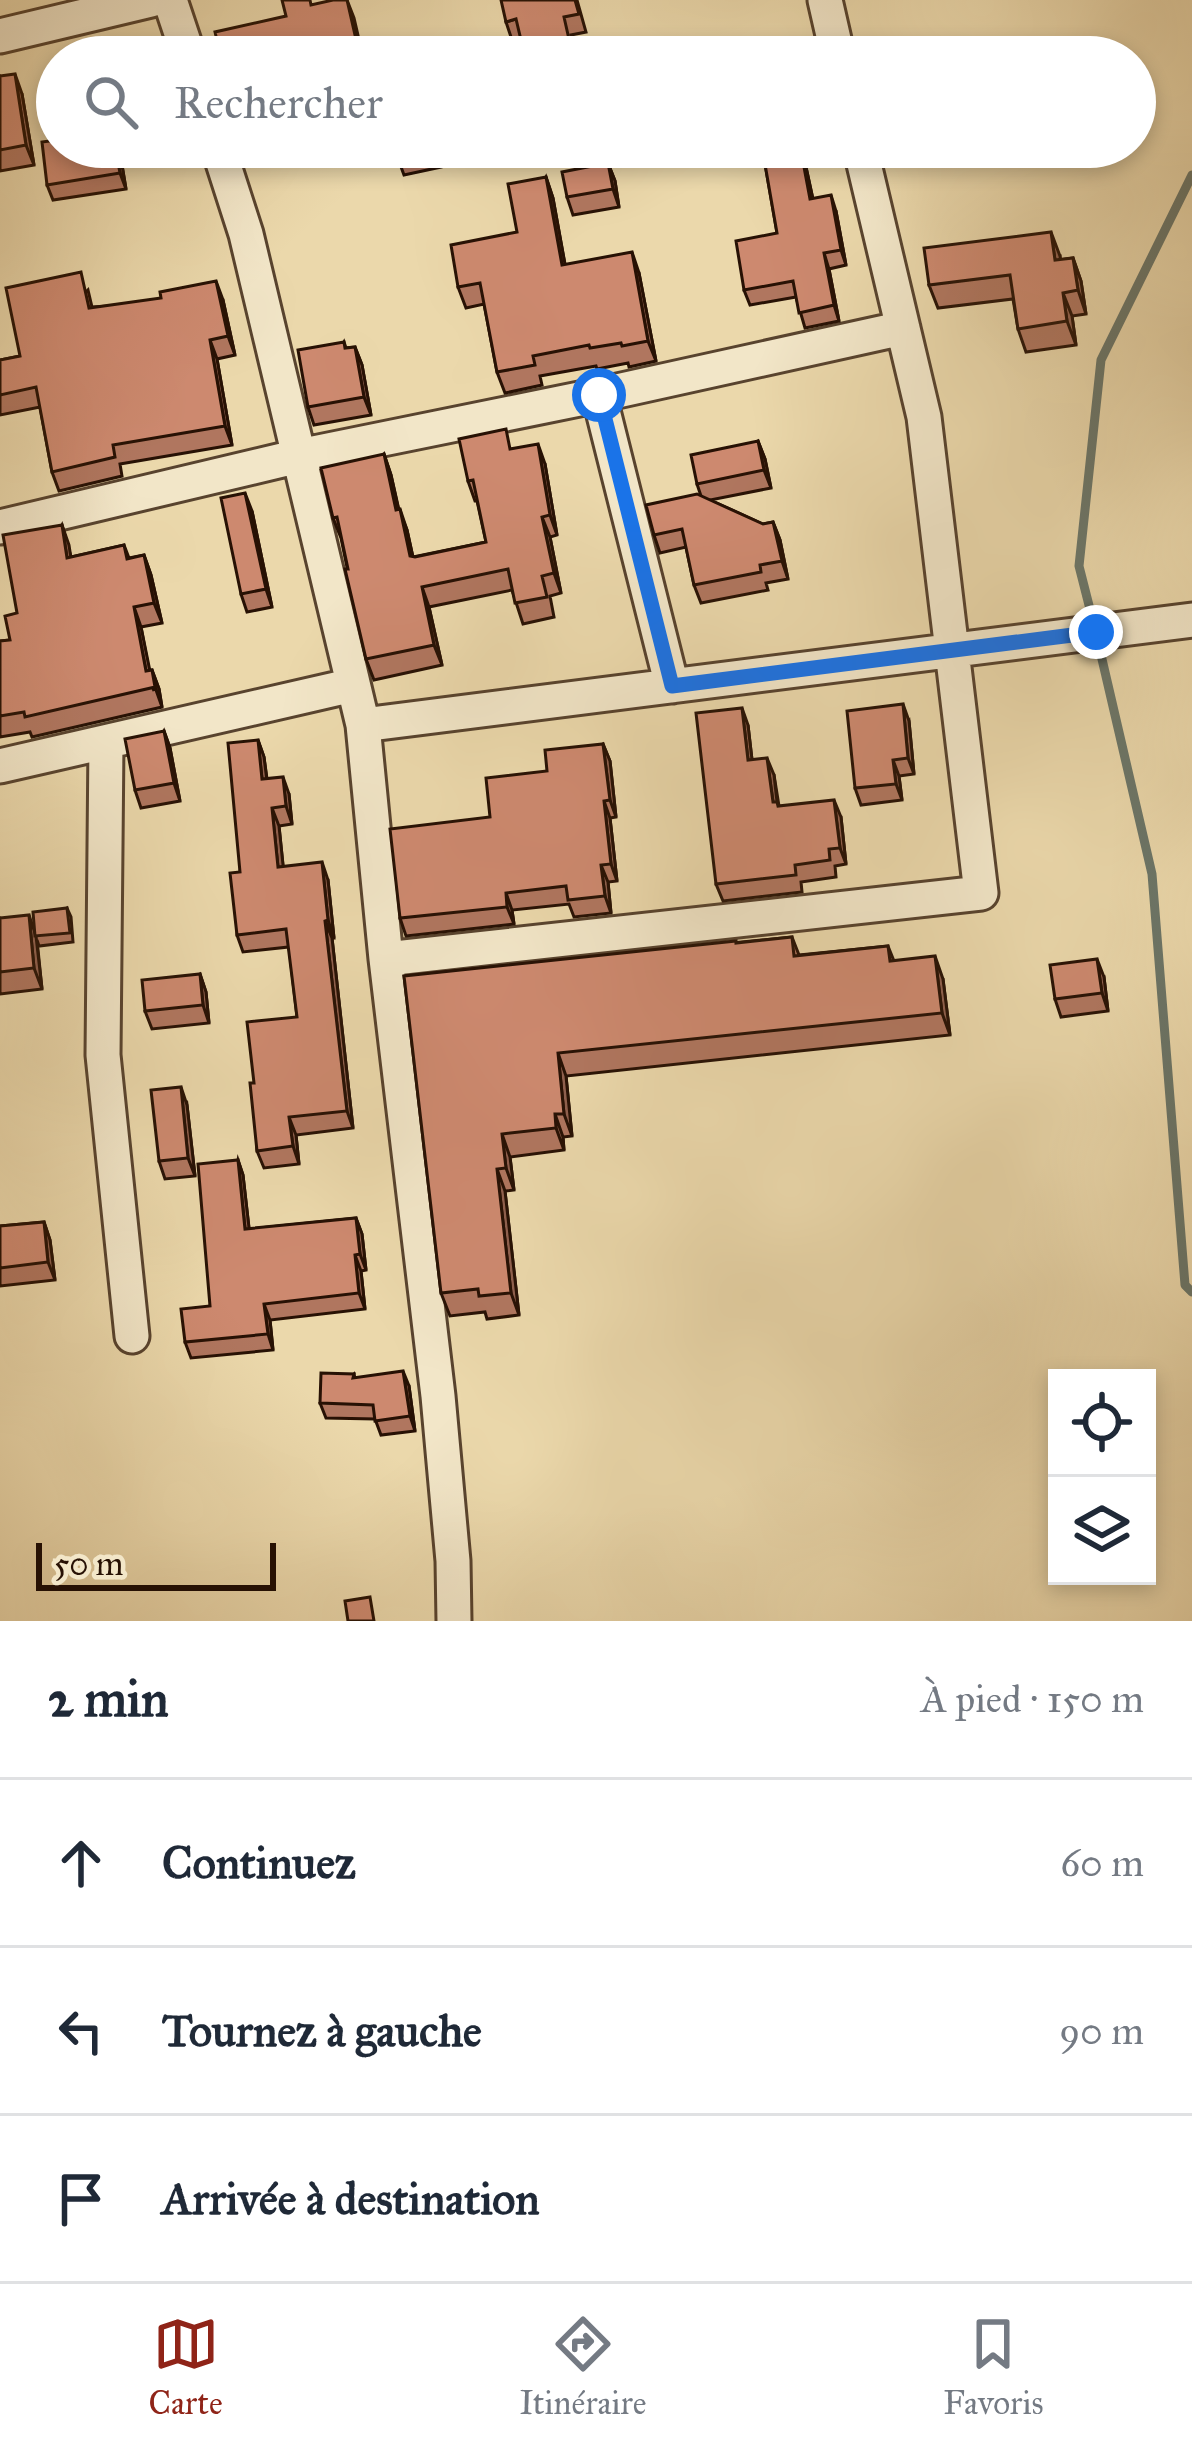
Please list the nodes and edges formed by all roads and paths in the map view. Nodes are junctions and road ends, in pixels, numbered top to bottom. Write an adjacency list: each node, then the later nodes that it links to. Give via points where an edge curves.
1 (151, 0): 4 (street)
2 (170, 0): 5 (street)
3 (825, 0): 6 (street)
4 (0, 36)
5 (182, 36)
6 (833, 36)
7 (225, 168): 11 (street)
8 (865, 168): 9 (street)
9 (903, 328): 10 (street); 14 (street, via 924,417)
10 (599, 395): 11 (street); 16 (street)
11 (299, 456): 12 (street); 15 (street)
12 (0, 527)
13 (1192, 620): 14 (street)
14 (950, 651): 16 (street); 20 (street, via 980,893)
15 (353, 685): 17 (street); 18 (street)
16 (672, 686): 17 (street)
17 (363, 724): 20 (street)
18 (106, 742): 19 (street); 21 (street, via 104,1054)
19 (0, 766)
20 (386, 959): 22 (street, via 438,1396)
21 (132, 1336)
22 (454, 1621)

